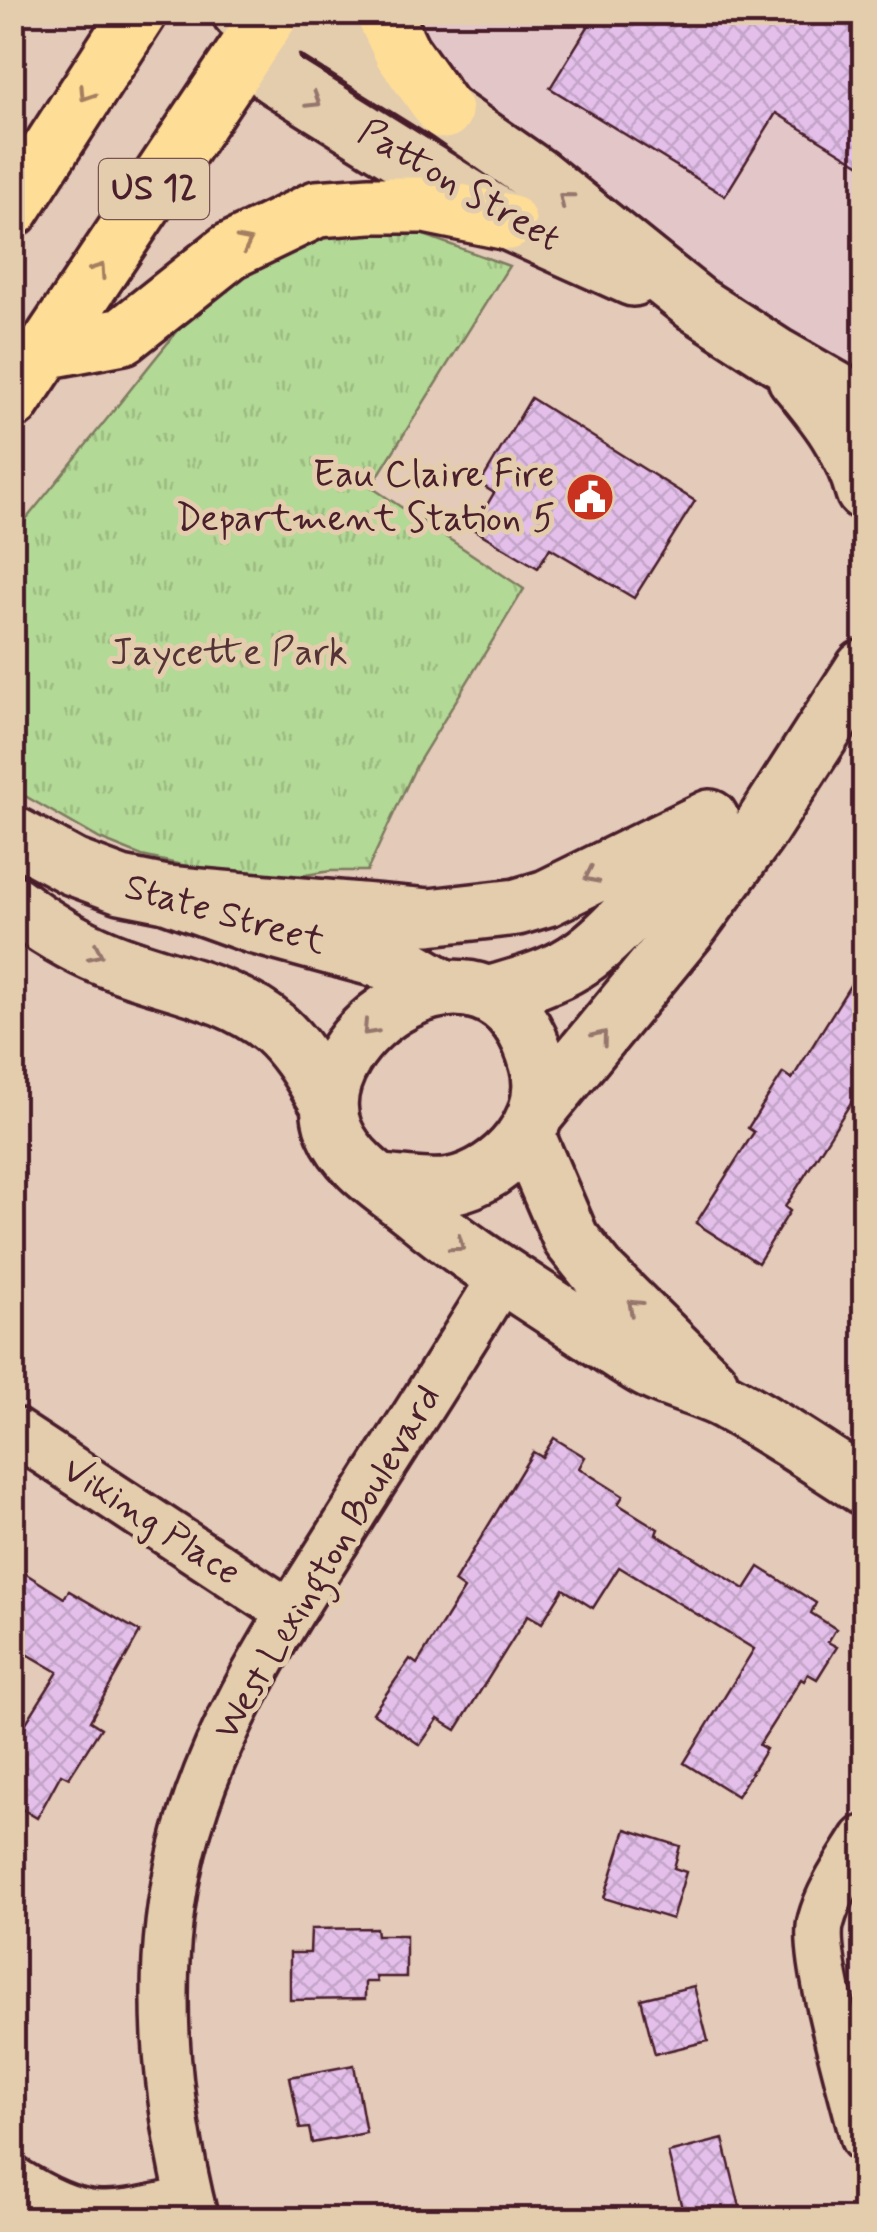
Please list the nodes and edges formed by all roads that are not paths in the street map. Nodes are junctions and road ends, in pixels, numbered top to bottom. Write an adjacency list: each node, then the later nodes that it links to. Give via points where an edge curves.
1 (139, 12): 5 (main road, US 12, one-way to 5)
2 (384, 12): 4 (main road, via 402,52)
3 (258, 17): 4 (main road, Patton Street, via 308,26); 6 (main road, Patton Street, one-way to 6, via 275,77); 8 (main road, US 12, one-way to 3)
4 (444, 112): 7 (main road, Patton Street, one-way to 4)
5 (12, 209)
6 (508, 222): 7 (main road, Patton Street); 8 (main road, one-way to 6, via 124,336 230,250 317,210 425,206)
7 (696, 304): 9 (main road, Patton Street)
8 (44, 351): 10 (main road, US 12)
9 (778, 357): 11 (main road, Patton Street); 12 (main road, via 836,426)
10 (12, 401)
11 (864, 406)
12 (864, 492)
13 (864, 630): 14 (main road)
14 (850, 689): 15 (main road); 21 (main road, one-way to 14, via 690,927)
15 (710, 818): 17 (main road, one-way to 17, via 517,907 429,917); 19 (main road, via 652,888 577,961 540,980)
16 (12, 834): 17 (main road, State Street, via 73,867)
17 (166, 894): 19 (main road, State Street)
18 (12, 903): 20 (main road, State Street, one-way to 20, via 105,958 247,1010 276,1030)
19 (465, 991): 20 (main road, one-way to 20, via 412,995 386,1012 340,1067); 21 (main road, via 517,1019 533,1046 542,1078)
20 (328, 1102): 22 (main road, via 344,1148)
21 (532, 1123): 22 (main road, via 484,1173 450,1186); 24 (main road, one-way to 21, via 570,1239)
22 (383, 1183): 23 (main road, one-way to 23)
23 (503, 1275): 24 (main road, via 648,1370); 27 (street, West Lexington Boulevard)
24 (726, 1401): 26 (main road)
25 (12, 1430): 27 (street, Viking Place)
26 (864, 1486)
27 (290, 1612): 31 (street, West Lexington Boulevard, via 234,1708 204,1778 168,1924 169,2090)
28 (864, 1839): 29 (street, via 819,1924)
29 (864, 2139)
30 (12, 2178): 31 (street, via 80,2214)
31 (192, 2210)

